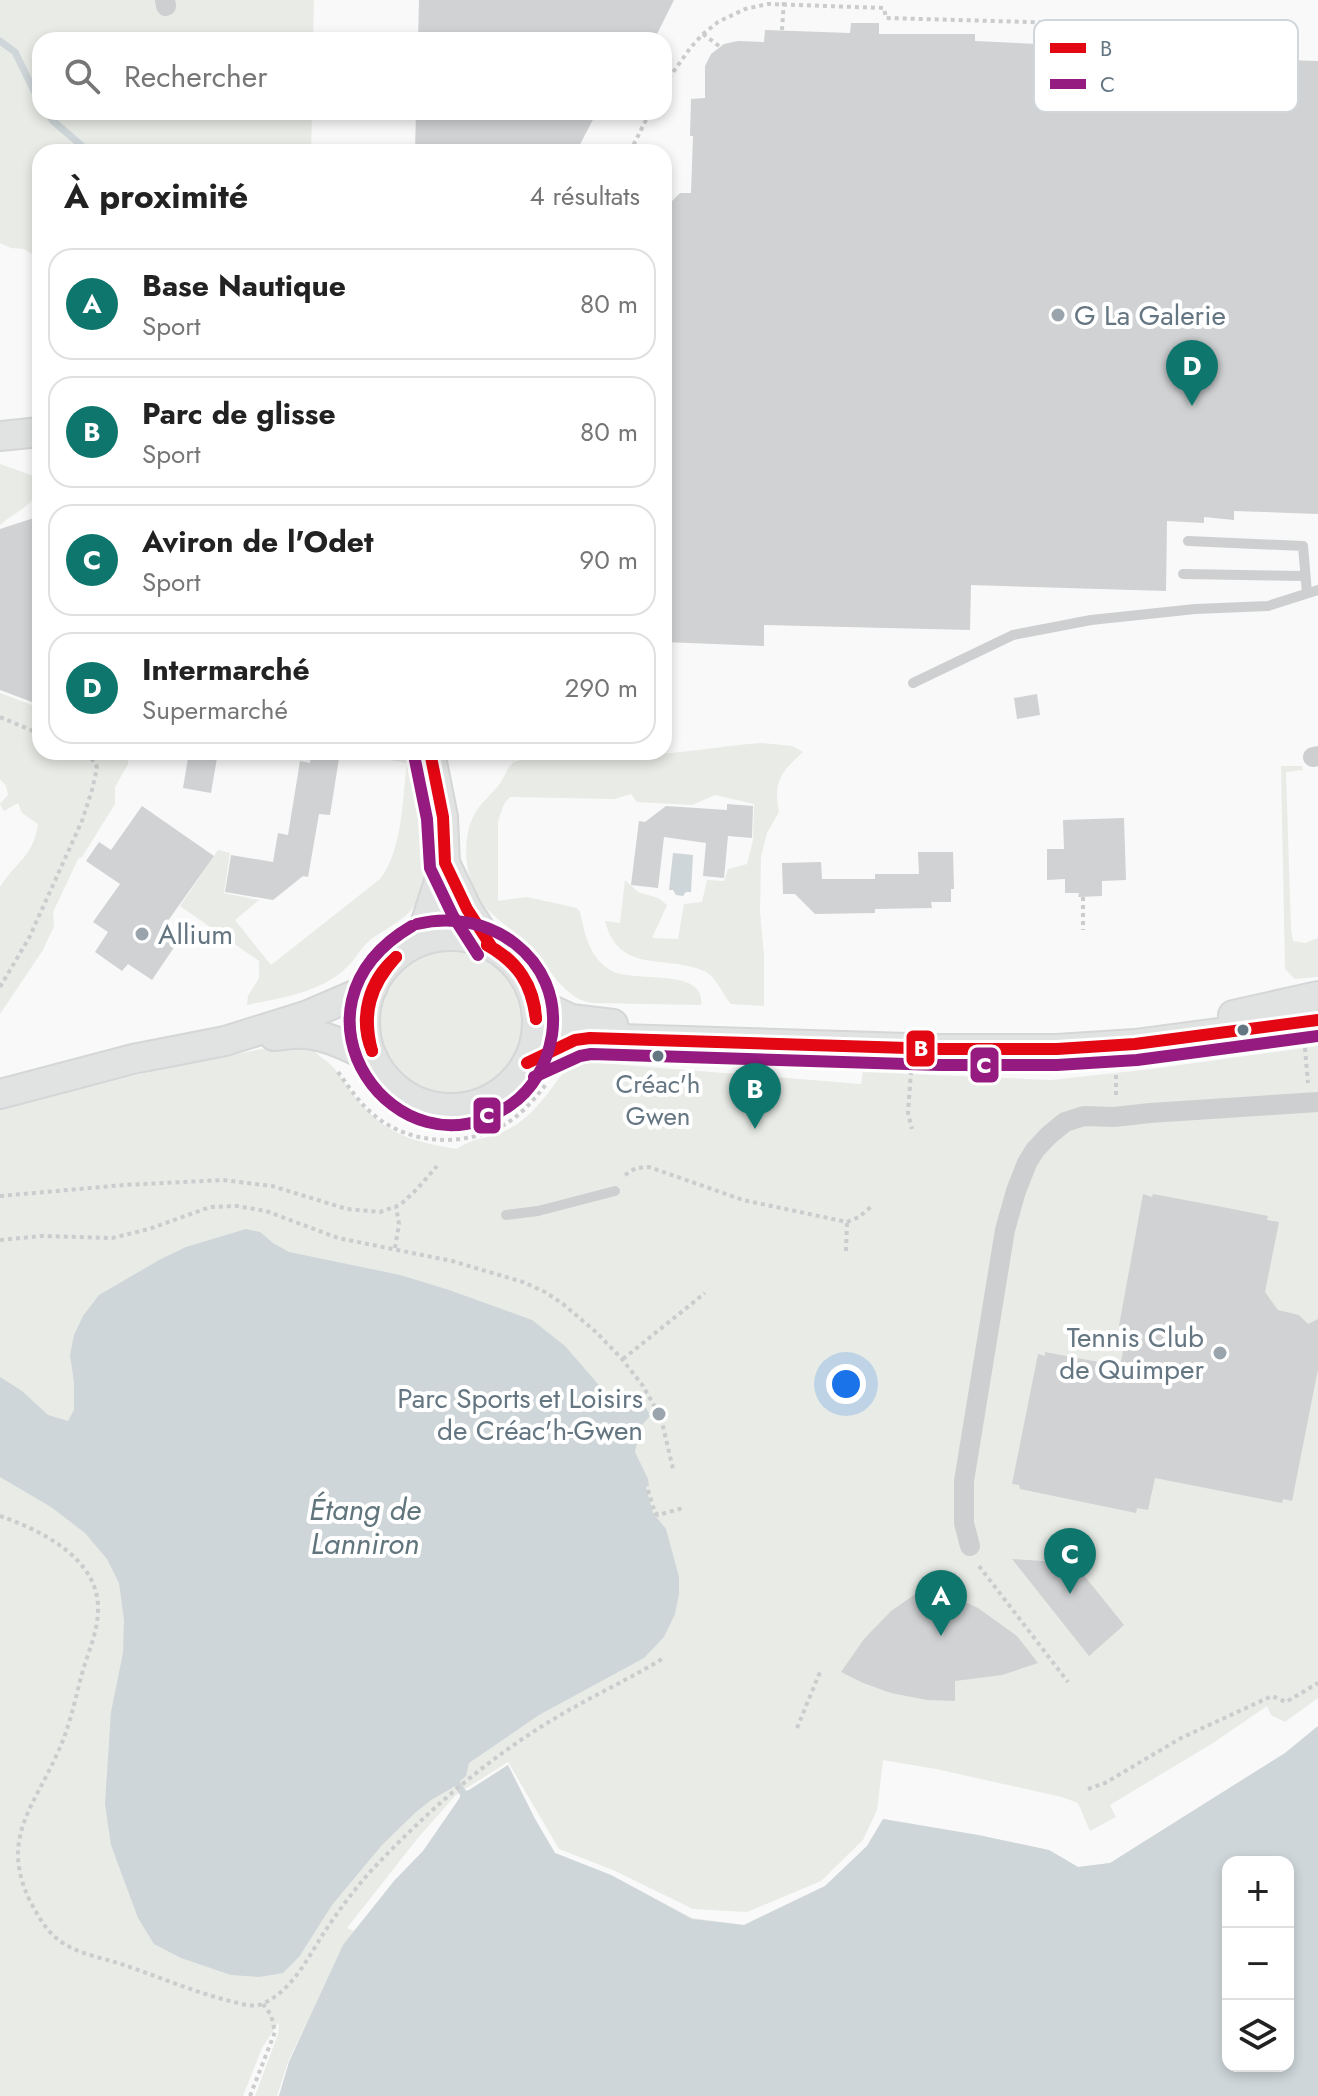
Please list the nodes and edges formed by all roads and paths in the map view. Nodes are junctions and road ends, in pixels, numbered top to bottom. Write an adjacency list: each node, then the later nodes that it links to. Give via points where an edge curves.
1 (784, 2): 2 (path, via 884,8 886,18); 3 (path); 4 (path, via 745,9)
2 (1034, 22)
3 (782, 30)
4 (703, 34): 5 (path); 6 (path)
5 (719, 46)
6 (672, 74)
7 (646, 120): 8 (path)
8 (634, 144)
9 (32, 433): 10 (street)
10 (0, 436)
11 (1188, 541): 13 (lane, via 1303,546)
12 (1183, 574): 13 (lane)
13 (1305, 576): 14 (lane)
14 (1312, 592): 15 (lane, via 1268,606 1091,620 1013,635)
15 (913, 683)
16 (0, 717): 17 (path)
17 (32, 731)
18 (93, 760): 25 (path, via 97,768 82,821 29,938)
19 (432, 760): 20 (street)
20 (445, 863): 23 (street); 24 (street)
21 (1083, 897): 22 (path)
22 (1083, 930)
23 (420, 940): 24 (street, via 455,936); 26 (street, via 391,961)
24 (491, 946): 28 (street, via 521,972)
25 (0, 987)
26 (373, 987): 30 (street, via 308,1015); 31 (street, via 366,1014)
27 (1318, 996): 28 (street, via 1195,1022 1013,1036 607,1024 571,1019)
28 (535, 1002): 32 (street, via 536,1034)
29 (1311, 1031): 32 (street, via 1057,1049 590,1038); 38 (path)
30 (225, 1041): 31 (street, via 306,1034); 37 (street)
31 (373, 1058): 32 (street, via 382,1074 409,1098 444,1108 492,1098)
32 (527, 1063)
33 (333, 1064): 36 (path, via 376,1117 410,1135 440,1141 504,1125 527,1107)
34 (1117, 1064): 39 (path)
35 (911, 1069): 40 (path)
36 (553, 1072)
37 (0, 1094)
38 (1314, 1102): 39 (street)
39 (1114, 1117): 58 (street, via 1084,1116 1055,1128 1035,1150 1016,1191 964,1481)
40 (912, 1129)
41 (437, 1166): 46 (path)
42 (625, 1175): 48 (path, via 649,1167 743,1200)
43 (615, 1191): 47 (lane)
44 (0, 1196): 46 (path, via 223,1180 284,1188 358,1211)
45 (872, 1206): 48 (path)
46 (395, 1207): 50 (path)
47 (506, 1215)
48 (847, 1222): 51 (path)
49 (0, 1240): 50 (path, via 112,1238 226,1205 266,1211 353,1242)
50 (395, 1248): 53 (path, via 475,1267 545,1292)
51 (846, 1251)
52 (705, 1293): 53 (path)
53 (622, 1359): 54 (path, via 661,1418)
54 (673, 1469)
55 (648, 1490): 56 (path, via 658,1515)
56 (683, 1508)
57 (0, 1516): 65 (path, via 38,1531 76,1558 98,1597 95,1636 69,1724 21,1831 20,1876 38,1917 52,1935 77,1951 207,1995)
58 (970, 1546): 61 (path)
59 (662, 1659): 65 (path, via 554,1719 467,1780 367,1876 292,1981)
60 (820, 1672): 63 (path)
61 (1068, 1682)
62 (1318, 1683): 64 (path, via 1286,1702 1272,1696)
63 (797, 1728)
64 (1088, 1789)
65 (263, 2004): 66 (path, via 275,2032)
66 (250, 2096)

